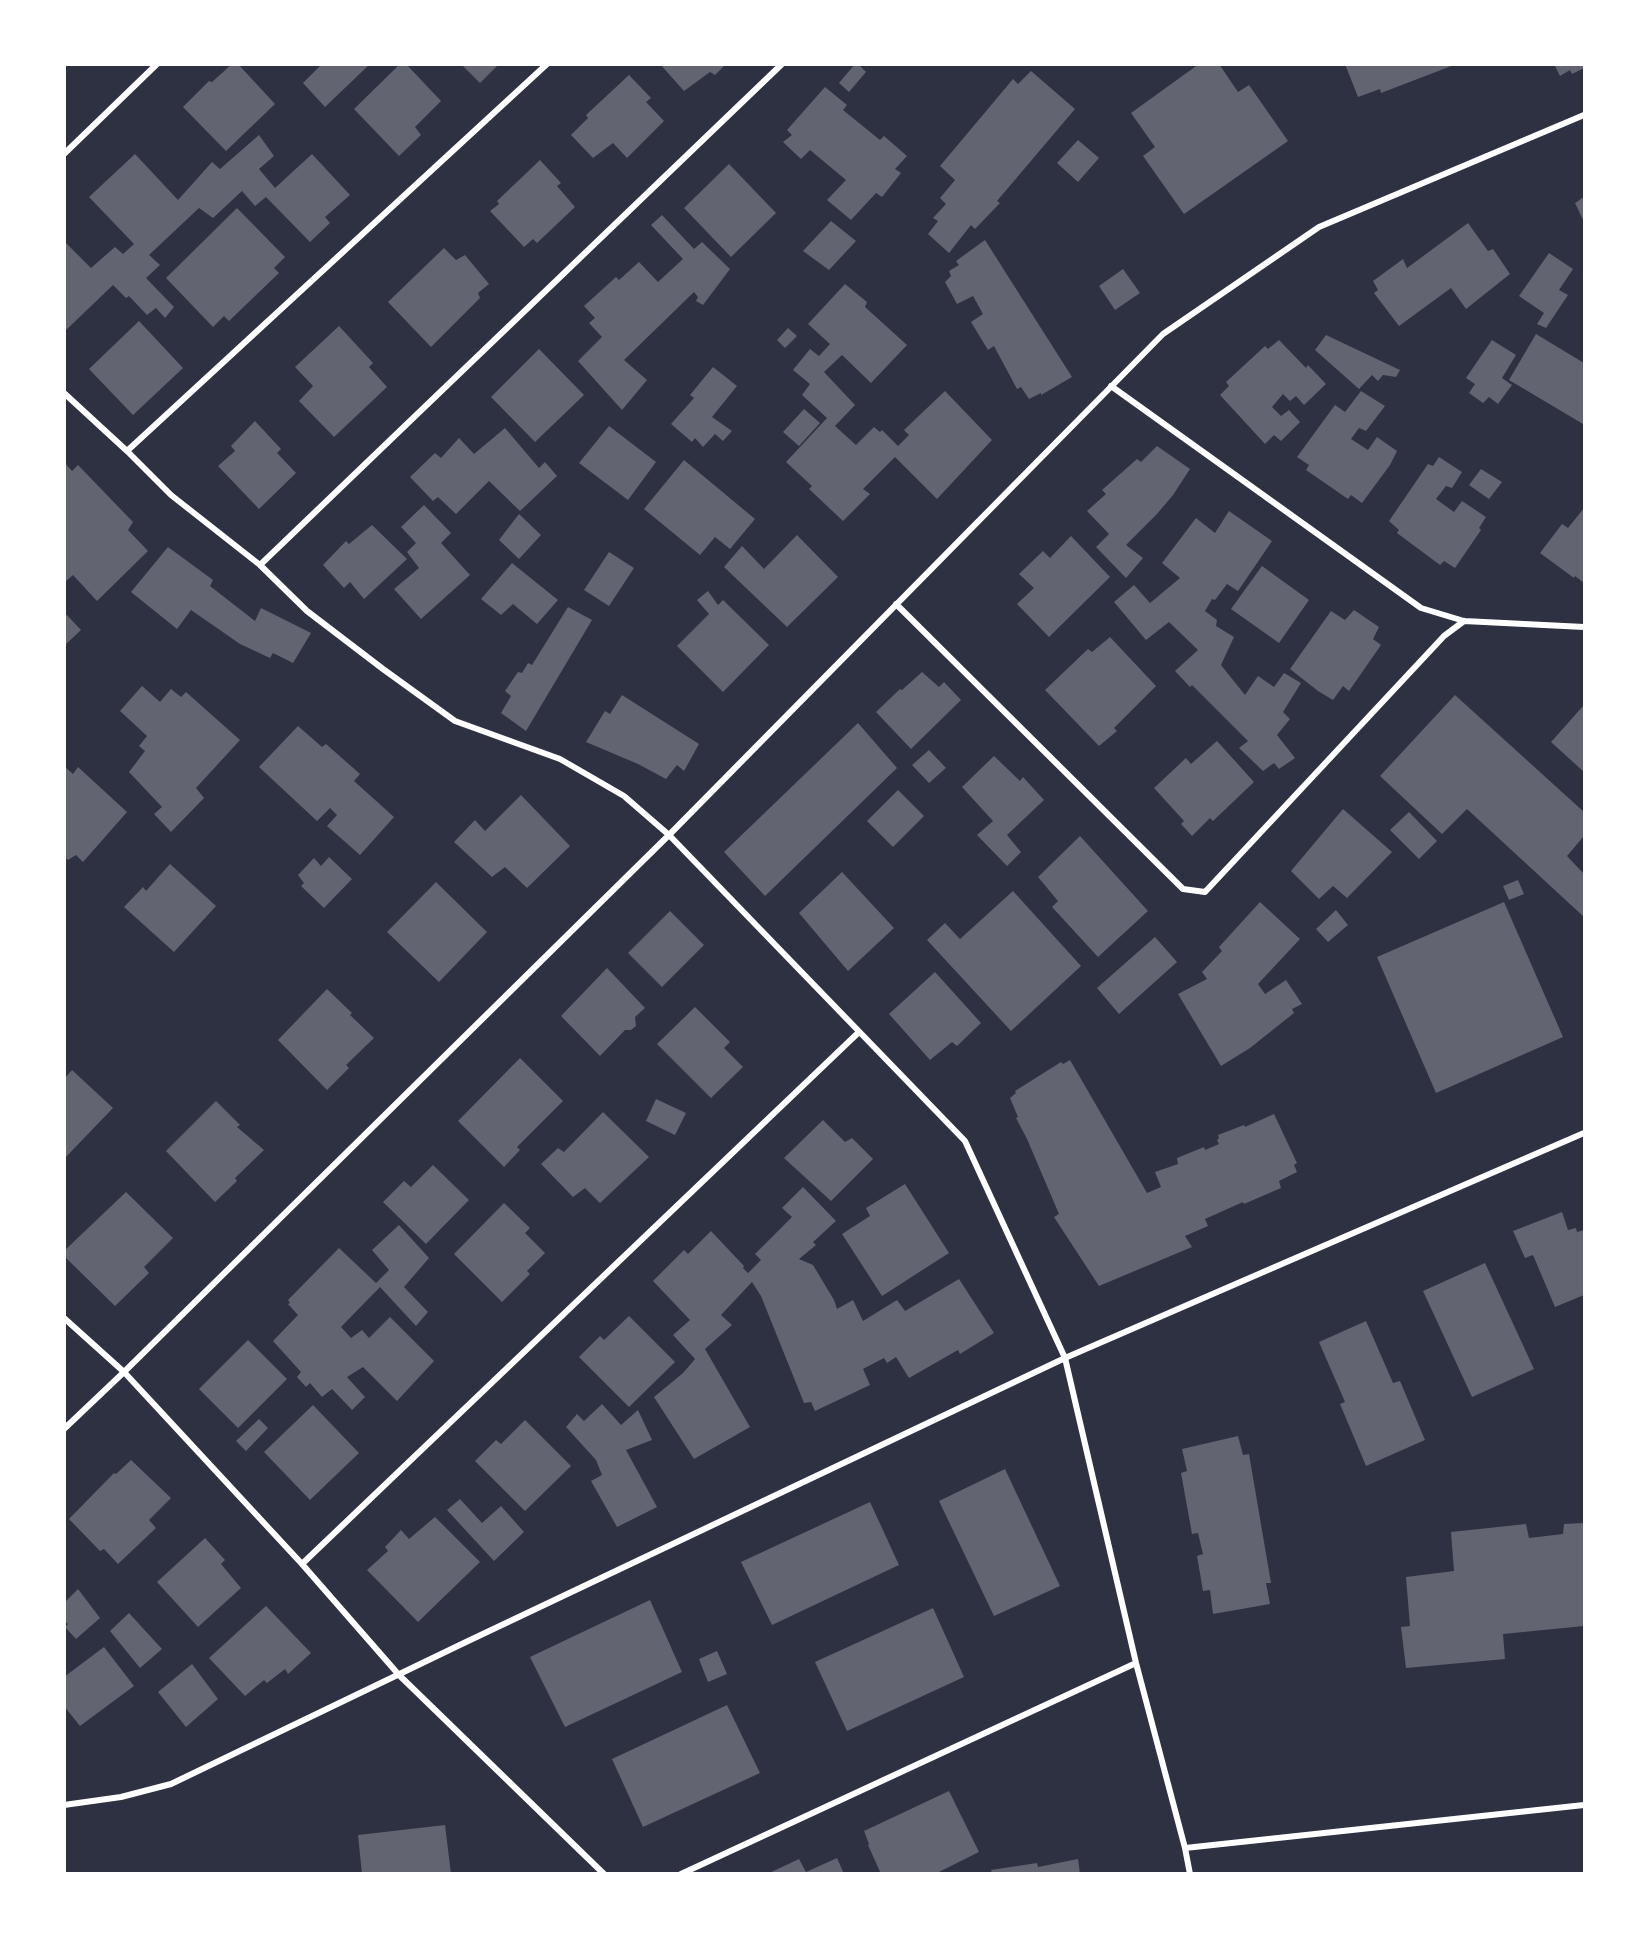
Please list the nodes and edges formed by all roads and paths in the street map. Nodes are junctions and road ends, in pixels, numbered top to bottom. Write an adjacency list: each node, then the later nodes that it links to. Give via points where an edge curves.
1 (157, 64): 5 (street)
2 (547, 64): 8 (street)
3 (782, 64): 9 (street)
4 (1584, 116): 6 (street, via 1319,227 1163,334)
5 (64, 154)
6 (1111, 386): 10 (street); 11 (street, via 1421,608)
7 (64, 393): 8 (street)
8 (127, 451): 9 (street, via 171,495)
9 (260, 565): 13 (street, via 307,611 455,721 561,759 624,796)
10 (896, 604): 11 (street, via 1183,889 1205,892 1444,636); 13 (street)
11 (1464, 621): 12 (street)
12 (1584, 627)
13 (669, 835): 14 (street); 18 (street)
14 (859, 1032): 17 (street, via 965,1141); 20 (street)
15 (1584, 1133): 17 (street)
16 (64, 1318): 18 (street)
17 (1065, 1358): 21 (street); 22 (street)
18 (124, 1372): 19 (street); 20 (street)
19 (64, 1429)
20 (302, 1564): 22 (street)
21 (1136, 1663): 25 (street); 27 (street)
22 (399, 1675): 23 (street, via 171,1784 121,1797); 26 (street)
23 (64, 1805)
24 (1584, 1805): 25 (street)
25 (1185, 1848): 28 (street)
26 (604, 1874)
27 (681, 1874)
28 (1190, 1874)

